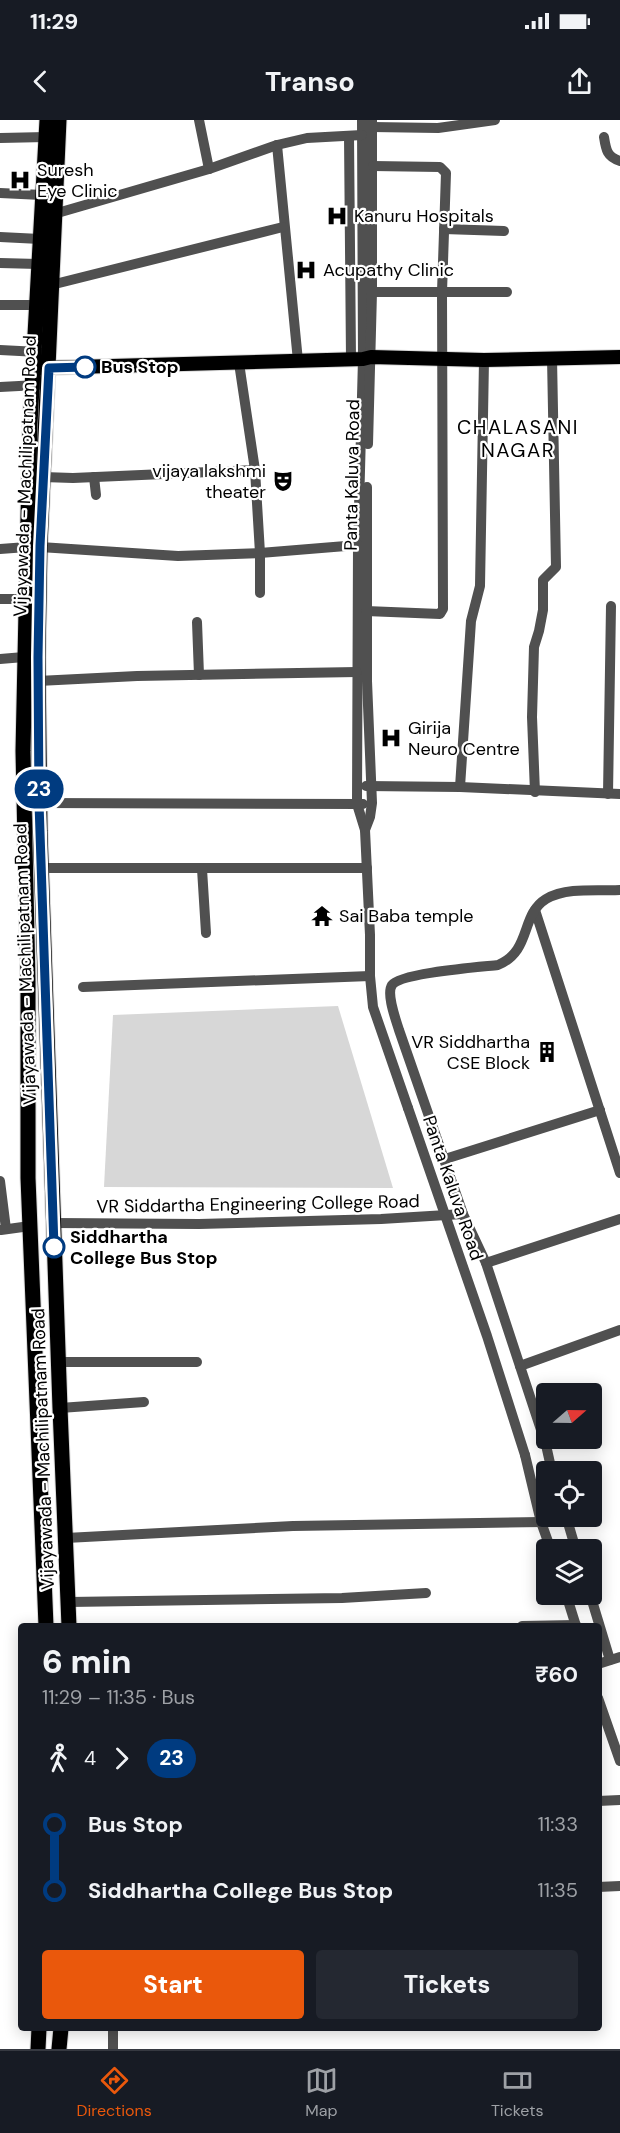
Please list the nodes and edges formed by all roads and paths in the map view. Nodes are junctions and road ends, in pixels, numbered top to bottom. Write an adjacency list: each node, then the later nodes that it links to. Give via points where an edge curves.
1 (47, 120): 9 (highway, Vijayawada - Machilipatnam Road)
2 (59, 120): 18 (highway, Vijayawada - Machilipatnam Road)
3 (199, 120): 15 (street)
4 (362, 120): 7 (street, Panta Kaluva Road)
5 (495, 120): 6 (street, via 438,128)
6 (372, 124): 14 (street, Panta Kaluva Road)
7 (362, 135): 8 (street); 34 (street, Panta Kaluva Road)
8 (349, 136): 12 (street, via 307,138); 34 (street)
9 (46, 137): 11 (street); 17 (highway, Vijayawada - Machilipatnam Road)
10 (604, 137): 13 (street, via 606,152)
11 (0, 138)
12 (277, 145): 15 (street); 19 (street)
13 (620, 161)
14 (373, 166): 20 (street, via 442,169 446,173); 28 (street, Panta Kaluva Road)
15 (208, 169): 18 (street)
16 (0, 193): 17 (street)
17 (42, 195): 23 (highway, Vijayawada - Machilipatnam Road)
18 (54, 214): 26 (highway, Vijayawada - Machilipatnam Road)
19 (284, 227): 26 (street); 39 (street)
20 (444, 230): 21 (street); 29 (street)
21 (504, 231)
22 (0, 237): 23 (street)
23 (40, 239): 25 (highway, Vijayawada - Machilipatnam Road)
24 (0, 263): 25 (street)
25 (38, 264): 31 (highway, Vijayawada - Machilipatnam Road)
26 (51, 285): 36 (highway, Vijayawada - Machilipatnam Road)
27 (507, 291): 29 (street)
28 (372, 292): 29 (street); 34 (street, Panta Kaluva Road)
29 (442, 292): 37 (street)
30 (0, 305): 31 (street)
31 (36, 305): 36 (highway, Vijayawada - Machilipatnam Road)
32 (0, 350): 36 (street)
33 (620, 357): 35 (main road)
34 (362, 358): 37 (main road); 39 (main road); 48 (street, Panta Kaluva Road); 56 (street, Panta Kaluva Road, via 367,475)
35 (552, 358): 38 (main road); 66 (street, via 556,567 543,580 543,610 534,647)
36 (41, 360): 40 (main road); 41 (highway, Vijayawada - Machilipatnam Road); 42 (highway, Vijayawada - Machilipatnam Road)
37 (443, 360): 38 (main road); 56 (street, via 442,612 429,615)
38 (484, 360): 65 (street, via 480,586 471,621)
39 (298, 361): 40 (main road)
40 (239, 363): 44 (street)
41 (31, 384): 42 (street); 43 (street); 49 (highway, Vijayawada - Machilipatnam Road)
42 (48, 386): 45 (highway, Vijayawada - Machilipatnam Road)
43 (0, 387)
44 (255, 470): 46 (street); 51 (street)
45 (43, 477): 46 (street); 49 (highway, Vijayawada - Machilipatnam Road)
46 (94, 477): 47 (street)
47 (96, 495)
48 (358, 545): 51 (street); 60 (street, Panta Kaluva Road)
49 (33, 547): 50 (street); 51 (street, via 178,556); 54 (highway, Vijayawada - Machilipatnam Road); 62 (highway, Vijayawada - Machilipatnam Road)
50 (0, 549)
51 (260, 553): 52 (street)
52 (260, 593)
53 (0, 599): 54 (street)
54 (25, 599): 58 (highway, Vijayawada - Machilipatnam Road)
55 (611, 606): 67 (street)
56 (366, 611): 64 (street, Panta Kaluva Road)
57 (197, 622): 61 (street)
58 (24, 657): 59 (street); 88 (highway, Vijayawada - Machilipatnam Road)
59 (0, 658)
60 (357, 672): 61 (street); 63 (street, Panta Kaluva Road)
61 (199, 675): 62 (street)
62 (38, 681): 69 (highway, Vijayawada - Machilipatnam Road)
63 (357, 785): 64 (street); 70 (street, Panta Kaluva Road)
64 (371, 786): 65 (street); 71 (street, Panta Kaluva Road)
65 (460, 787): 66 (street)
66 (535, 792): 67 (street)
67 (608, 794): 68 (street)
68 (620, 794)
69 (39, 803): 70 (street); 73 (highway, Vijayawada - Machilipatnam Road)
70 (357, 804): 71 (street); 72 (street, Panta Kaluva Road)
71 (372, 804): 72 (street, Panta Kaluva Road)
72 (365, 830): 74 (street, Panta Kaluva Road)
73 (42, 868): 75 (street); 87 (highway, Vijayawada - Machilipatnam Road)
74 (367, 868): 75 (street); 79 (street, Panta Kaluva Road)
75 (202, 869): 78 (street)
76 (620, 890): 77 (street, via 557,895)
77 (536, 910): 81 (street); 82 (street, via 509,961 401,979 390,988 399,1030)
78 (206, 933)
79 (370, 976): 80 (street); 98 (street, Panta Kaluva Road, bridge, via 373,1007 487,1336)
80 (83, 987)
81 (600, 1110): 82 (street); 83 (street)
82 (445, 1159): 85 (street)
83 (620, 1173)
84 (0, 1182): 89 (street)
85 (463, 1214): 87 (street, VR Siddartha Engineering College Road, via 233,1223); 90 (street)
86 (620, 1219): 90 (street)
87 (54, 1223): 92 (highway, Vijayawada - Machilipatnam Road)
88 (30, 1226): 89 (street); 105 (highway, Vijayawada - Machilipatnam Road)
89 (3, 1229)
90 (486, 1263): 94 (street)
91 (620, 1330): 94 (street)
92 (58, 1362): 93 (street); 96 (highway, Vijayawada - Machilipatnam Road)
93 (197, 1362)
94 (520, 1365): 97 (street)
95 (144, 1402): 96 (street)
96 (60, 1408): 100 (highway, Vijayawada - Machilipatnam Road)
97 (549, 1461)
98 (536, 1498)
99 (536, 1522): 100 (street, via 293,1526)
100 (66, 1538): 102 (highway, Vijayawada - Machilipatnam Road)
101 (426, 1593): 102 (street)
102 (69, 1602): 106 (highway, Vijayawada - Machilipatnam Road)
103 (570, 1605): 107 (street)
104 (594, 1605): 108 (street)
105 (46, 1623)
106 (69, 1623)
107 (575, 1623)
108 (601, 1623)
109 (602, 1625): 110 (street)
110 (615, 1659)
111 (602, 1709): 112 (street)
112 (620, 1761)
113 (620, 1800): 114 (street)
114 (602, 1801)
115 (620, 1886): 116 (street)
116 (602, 1887)
117 (39, 2031): 120 (highway)
118 (61, 2031): 121 (highway)
119 (113, 2031): 122 (street)
120 (38, 2049)
121 (59, 2049)
122 (113, 2049)

